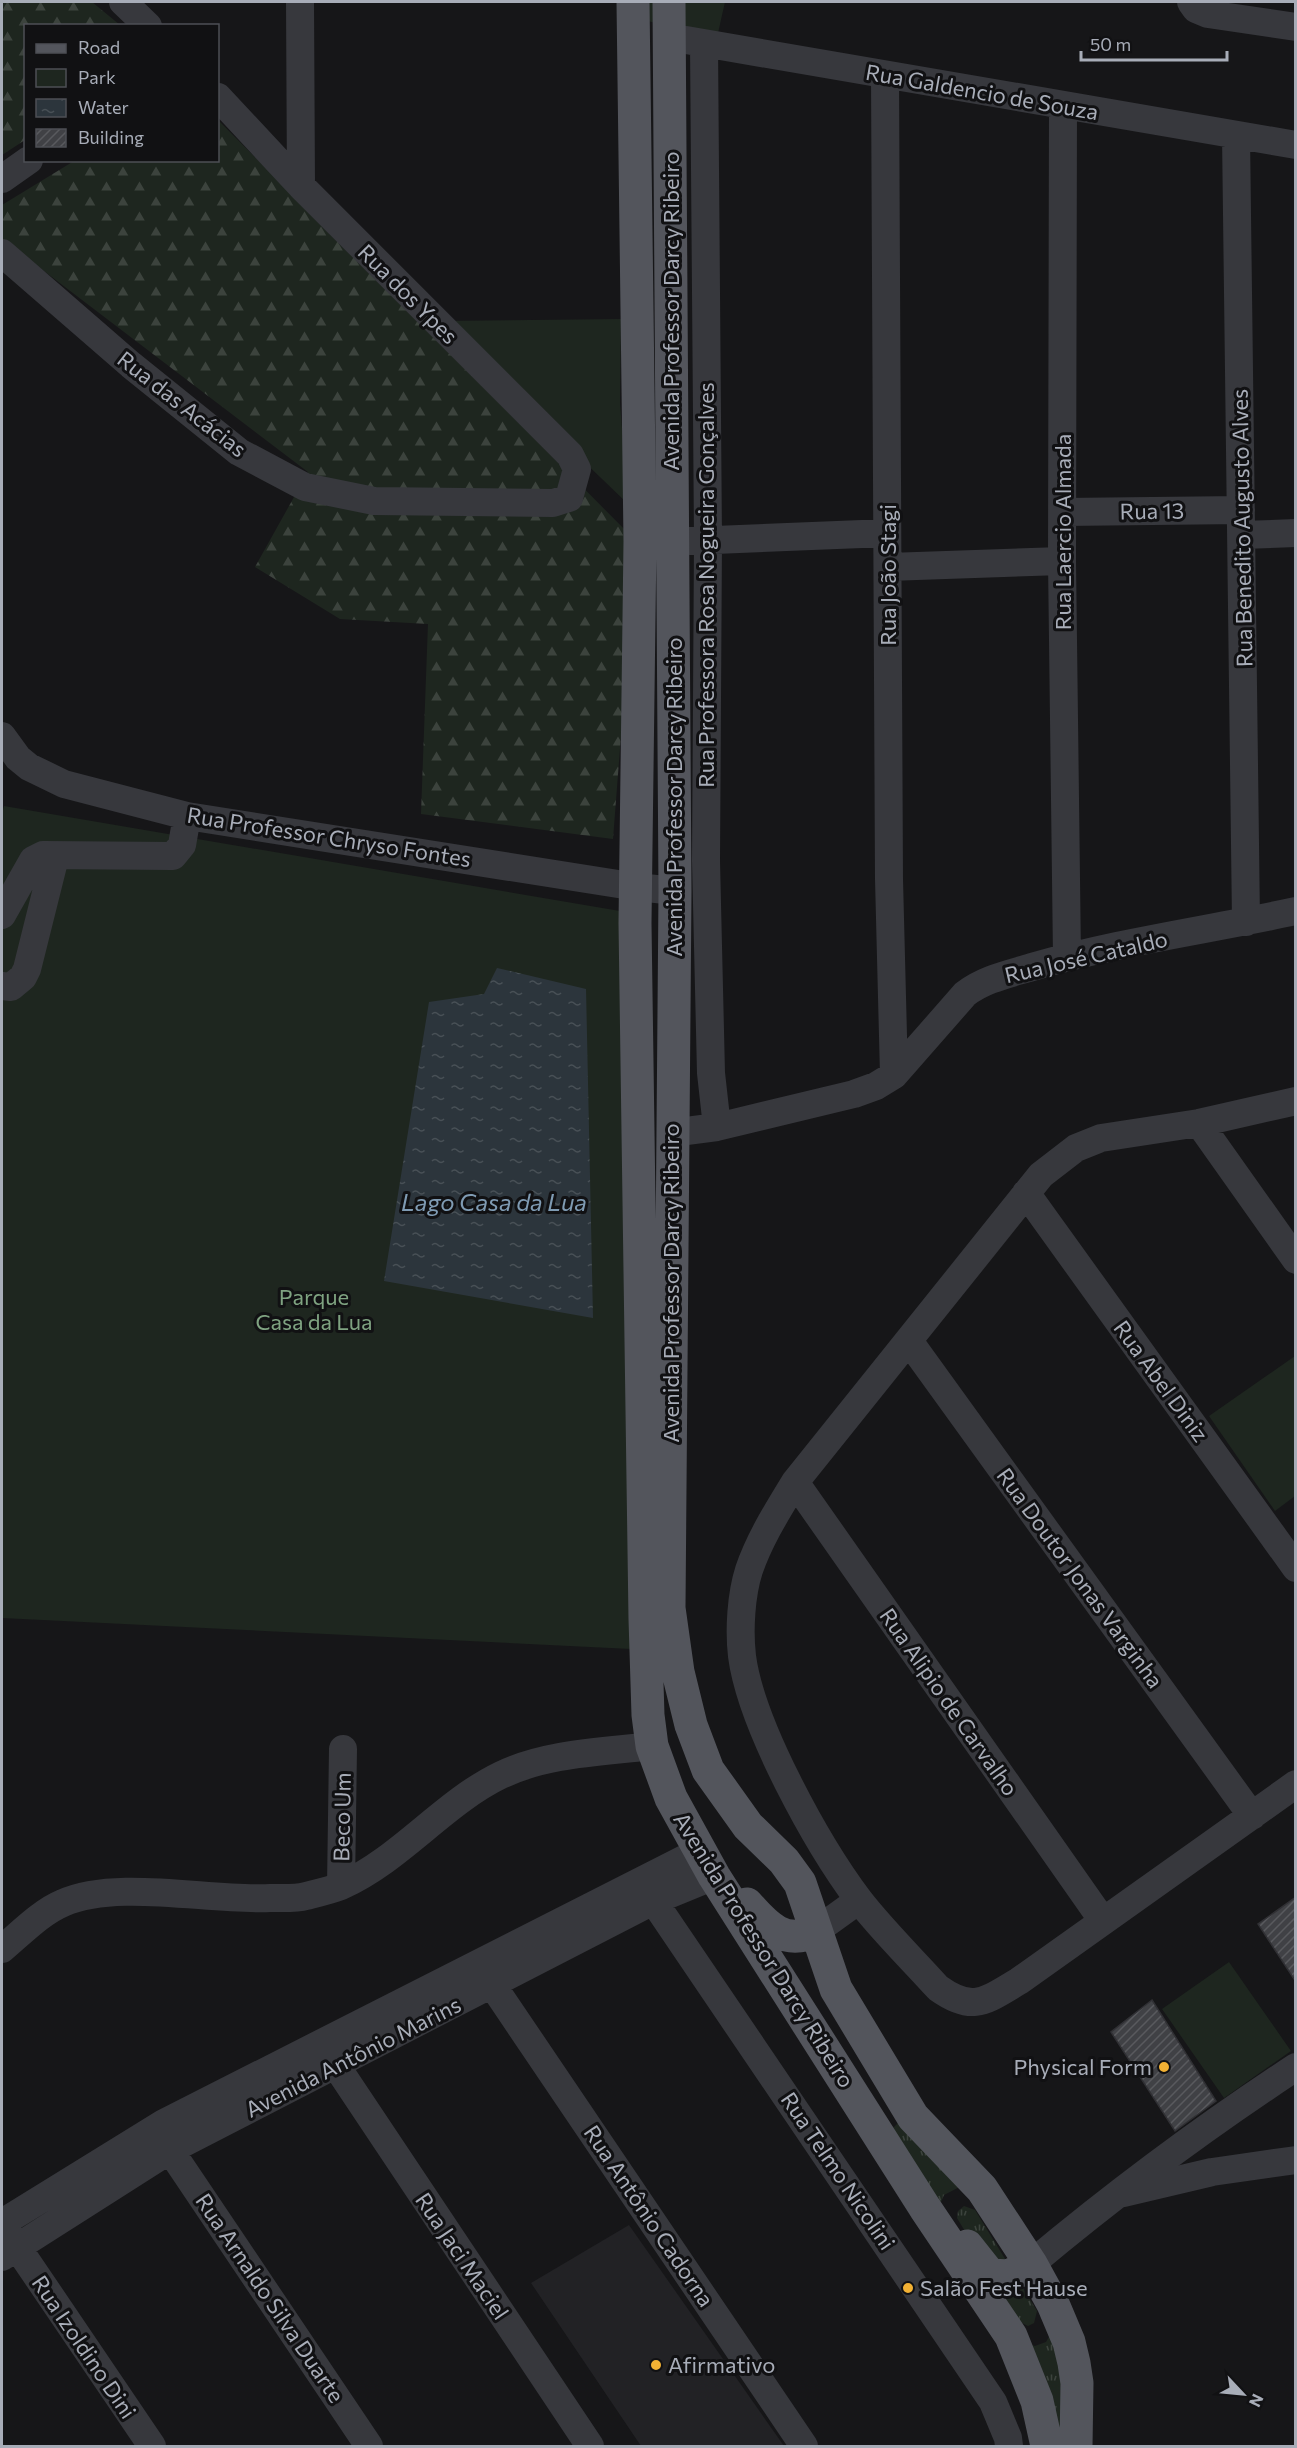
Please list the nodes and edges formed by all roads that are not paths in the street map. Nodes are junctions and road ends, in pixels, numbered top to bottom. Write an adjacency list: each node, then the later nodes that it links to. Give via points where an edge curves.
1 (123, 2): 6 (street)
2 (300, 2): 17 (street)
3 (633, 2): 31 (main road, Avenida Professor Darcy Ribeiro, via 640,541)
4 (669, 2): 8 (main road, Avenida Professor Darcy Ribeiro)
5 (1191, 2): 7 (street, via 1208,14)
6 (146, 24)
7 (1296, 27)
8 (669, 37): 9 (street, Rua Galdencio de Souza); 25 (main road, Avenida Professor Darcy Ribeiro)
9 (704, 44): 10 (street, Rua Galdencio de Souza); 24 (street, Rua Professora Rosa Nogueira Gonçalves)
10 (885, 75): 12 (street, Rua Galdencio de Souza); 22 (street, Rua João Stagi)
11 (219, 98): 17 (street, Rua dos Ypes)
12 (1063, 107): 13 (street, Rua Galdencio de Souza); 20 (street, Rua Laercio Almada)
13 (1236, 135): 14 (street, Rua Galdencio de Souza); 21 (street, Rua Benedito Augusto Alves)
14 (1296, 145)
15 (26, 162): 16 (street)
16 (2, 179)
17 (301, 186): 19 (street, Rua dos Ypes, via 570,455 577,469)
18 (2, 253): 19 (street, Rua das Acácias, via 239,452 305,487 374,501 554,503)
19 (569, 498)
20 (1063, 512): 21 (street, Rua 13); 26 (street, Rua Laercio Almada)
21 (1242, 523): 23 (street, Rua 13); 35 (street, Rua Benedito Augusto Alves)
22 (887, 532): 24 (street); 27 (street, Rua João Stagi)
23 (1296, 533)
24 (708, 540): 25 (street); 41 (street, Rua Professora Rosa Nogueira Gonçalves, via 706,861 711,1073)
25 (673, 542): 32 (main road, Avenida Professor Darcy Ribeiro)
26 (1062, 561): 27 (street); 36 (street, Rua Laercio Almada)
27 (888, 567): 38 (street, Rua João Stagi)
28 (2, 736): 29 (street, Rua Professor Chryso Fontes, via 29,767 64,784)
29 (188, 816): 30 (street, via 182,845 173,856); 31 (street, Rua Professor Chryso Fontes)
30 (55, 857): 34 (street, via 43,855 33,860); 37 (street, via 27,969 18,983)
31 (637, 887): 32 (street, Rua Professor Chryso Fontes); 48 (main road, Avenida Professor Darcy Ribeiro, via 643,1542 646,1680)
32 (675, 891): 42 (main road, Avenida Professor Darcy Ribeiro)
33 (1296, 911): 35 (street, Rua José Cataldo)
34 (2, 915)
35 (1246, 922): 36 (street, Rua José Cataldo)
36 (1067, 957): 38 (street, Rua José Cataldo, via 975,987 954,1004)
37 (2, 986)
38 (894, 1075): 41 (street, Rua José Cataldo, via 854,1094)
39 (1296, 1101): 40 (street)
40 (1199, 1123): 43 (street, via 1101,1138 1076,1148 1041,1175); 44 (street)
41 (717, 1127): 42 (street, Rua José Cataldo)
42 (671, 1133): 50 (main road, Avenida Professor Darcy Ribeiro, via 669,1608 678,1672 691,1725)
43 (1026, 1193): 45 (street); 47 (street, Rua Abel Diniz)
44 (1296, 1260)
45 (909, 1341): 46 (street); 52 (street, Rua Doutor Jonas Varginha)
46 (795, 1482): 54 (street, via 765,1532 749,1572 742,1609 742,1656 756,1710); 60 (street, Rua Alipio de Carvalho)
47 (1296, 1568)
48 (652, 1746): 50 (main road, via 672,1750); 56 (main road, Avenida Professor Darcy Ribeiro, via 671,1798); 57 (street, via 550,1759 499,1776)
49 (343, 1749): 57 (street, Beco Um)
50 (708, 1770): 53 (main road, Avenida Professor Darcy Ribeiro)
51 (1296, 1784): 52 (street)
52 (1252, 1816): 60 (street)
53 (748, 1826): 55 (main road, Avenida Professor Darcy Ribeiro); 56 (main road, via 724,1829 713,1835)
54 (818, 1839): 55 (street, via 806,1863); 59 (street)
55 (791, 1871): 61 (main road, Avenida Professor Darcy Ribeiro, via 800,1883)
56 (712, 1872): 58 (street, Avenida Antônio Marins); 61 (main road, via 777,1933 797,1937); 69 (main road, Avenida Professor Darcy Ribeiro)
57 (341, 1886): 62 (street, via 303,1897 248,1899 132,1892 89,1895 62,1903)
58 (647, 1892): 63 (street, Avenida Antônio Marins); 64 (street, Avenida Antônio Marins); 77 (street, Rua Telmo Nicolini, via 993,2402)
59 (860, 1900): 60 (street, via 938,1988 969,2004 988,2000); 61 (street)
60 (1103, 1922)
61 (816, 1931): 72 (main road, Avenida Professor Darcy Ribeiro, via 836,1989 913,2117 973,2177)
62 (2, 1949)
63 (493, 1986): 64 (street, Avenida Antônio Marins); 76 (street, Rua Antônio Cadorna)
64 (328, 2055): 66 (street, Avenida Antônio Marins); 70 (street, Avenida Antônio Marins, via 164,2123); 75 (street, Rua Jaci Maciel)
65 (1296, 2067): 68 (street, via 1204,2128)
66 (170, 2150): 71 (street, Avenida Antônio Marins); 74 (street, Rua Arnaldo Silva Duarte)
67 (1296, 2160): 68 (street, via 1212,2172)
68 (1113, 2196): 72 (street)
69 (925, 2208): 72 (main road, via 952,2224 990,2275 1009,2277); 78 (main road, Avenida Professor Darcy Ribeiro, via 1011,2336 1037,2401)
70 (2, 2223): 71 (street, Rua Izoldino Dini)
71 (9, 2252): 73 (street, Rua Izoldino Dini)
72 (1031, 2264): 79 (main road, Avenida Professor Darcy Ribeiro, via 1053,2304 1071,2353 1077,2383)
73 (152, 2446)
74 (369, 2446)
75 (590, 2446)
76 (804, 2446)
77 (1009, 2446)
78 (1047, 2446)
79 (1076, 2446)

